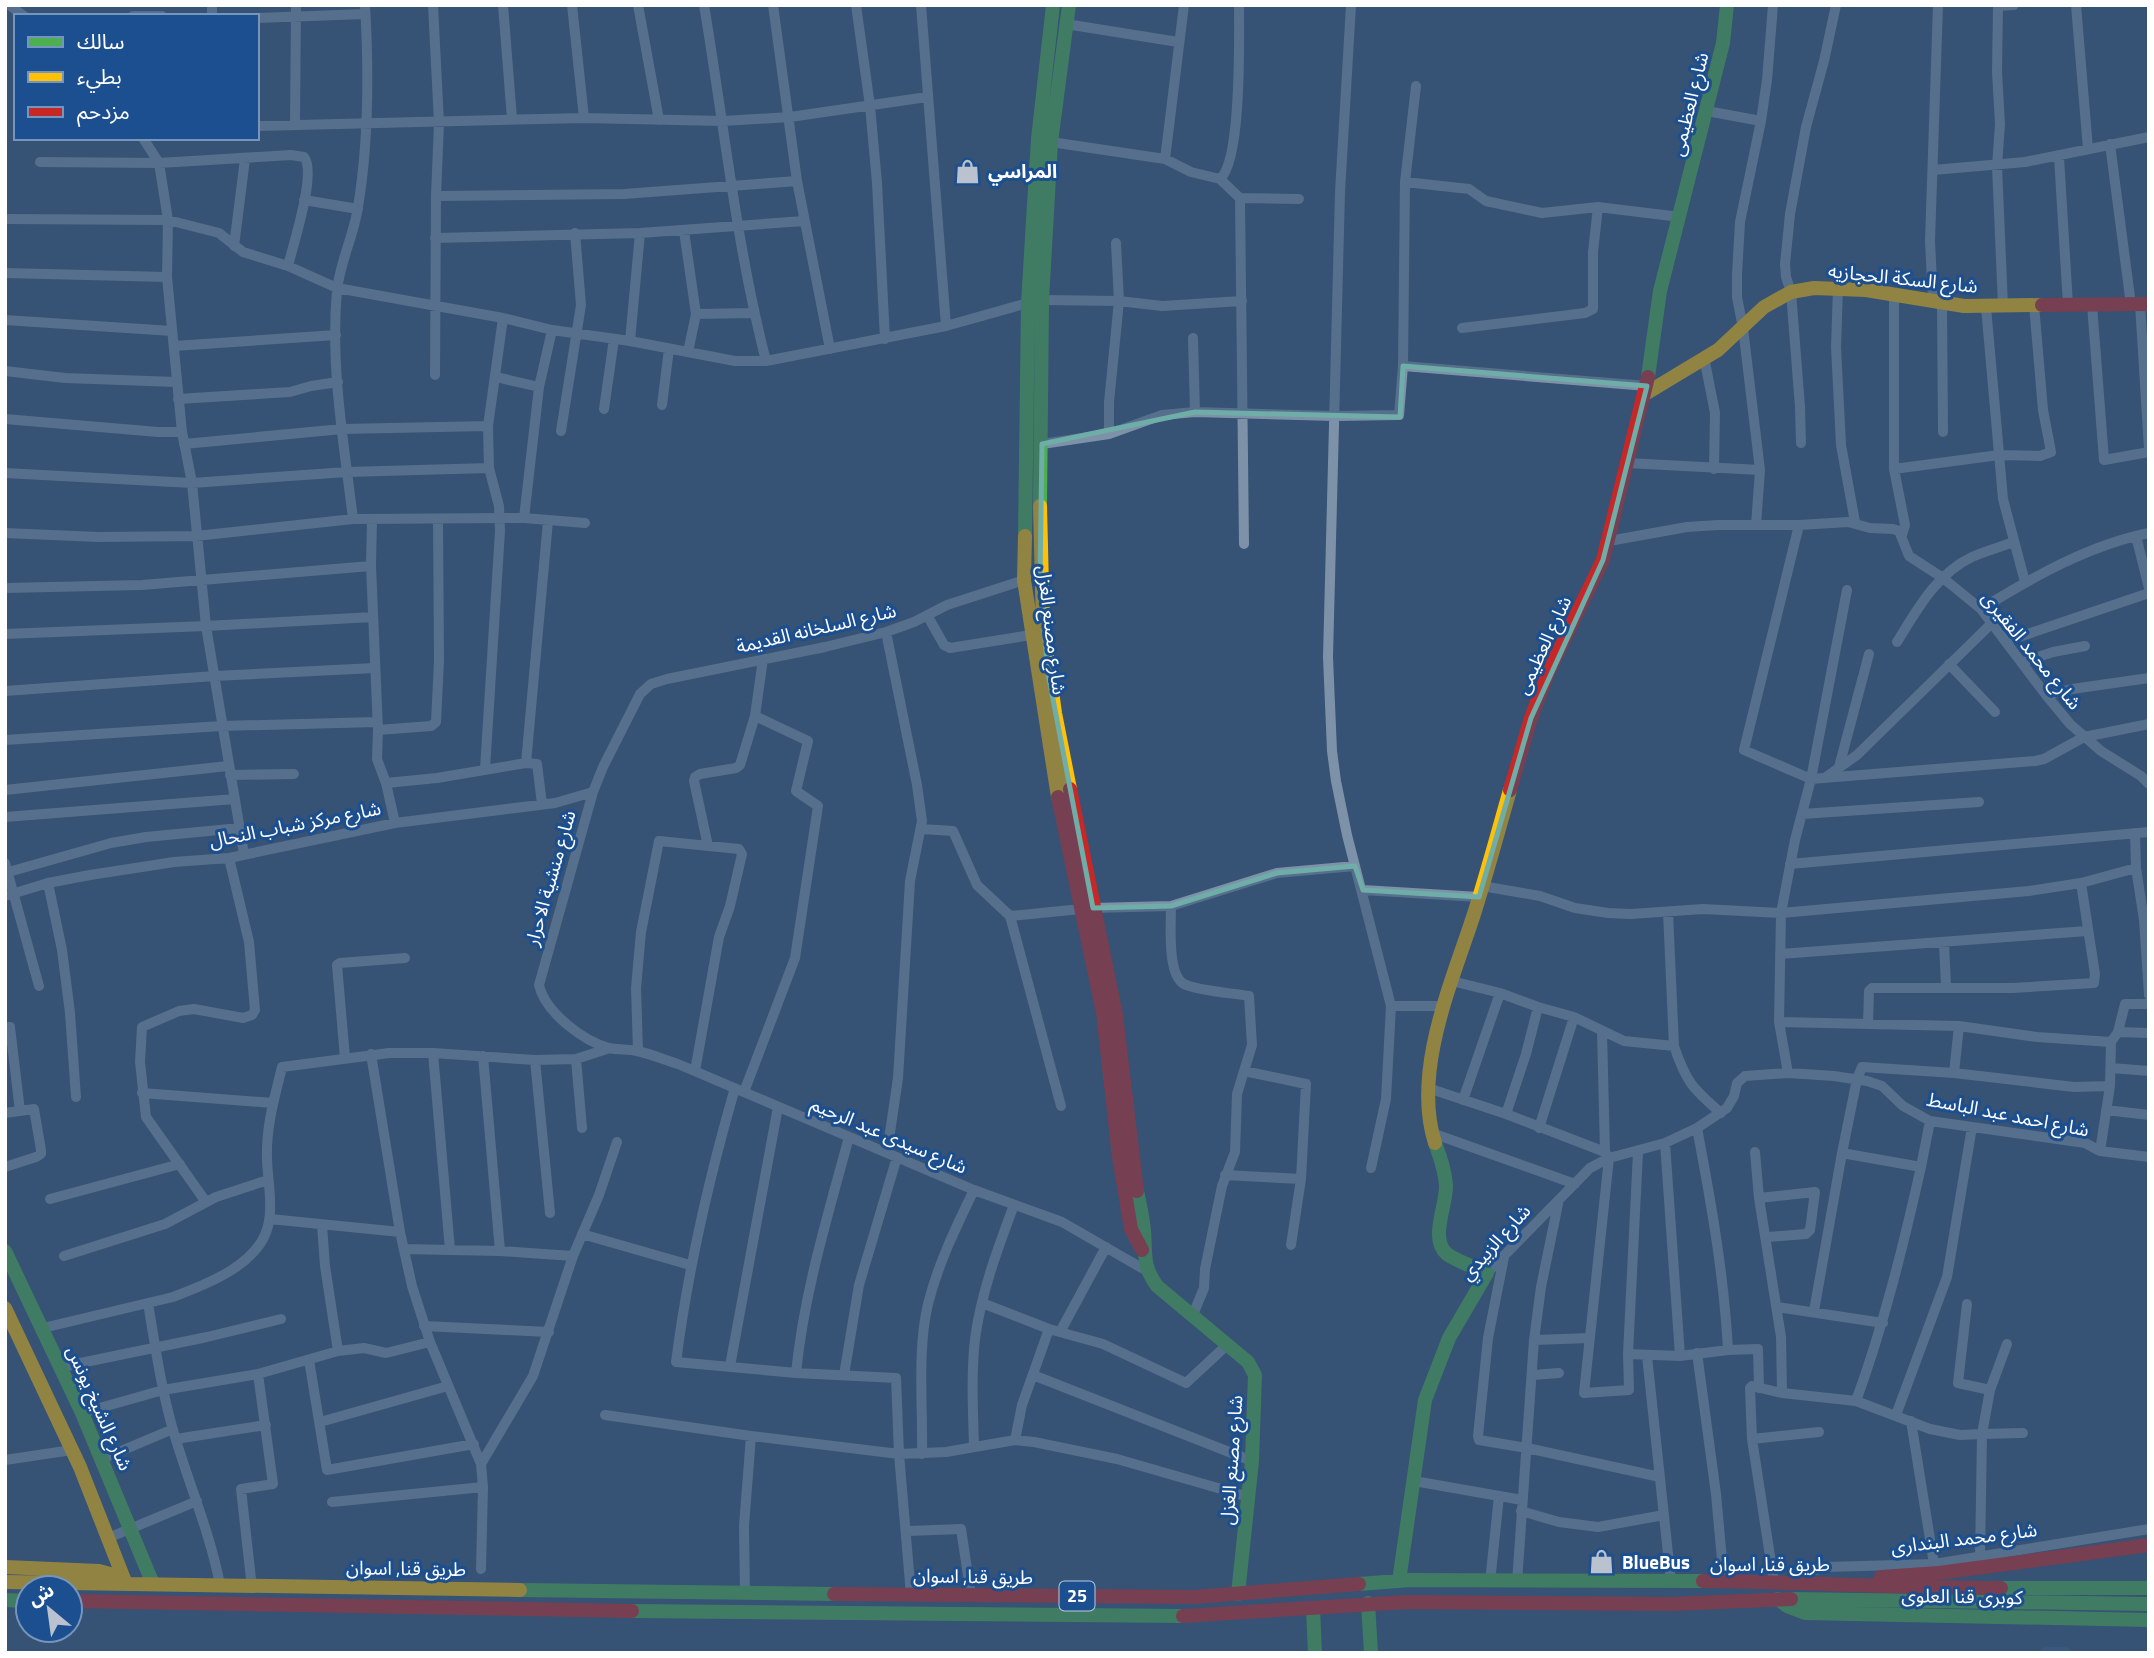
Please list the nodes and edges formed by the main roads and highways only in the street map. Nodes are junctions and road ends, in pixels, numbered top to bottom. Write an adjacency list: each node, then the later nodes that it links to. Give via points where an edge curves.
1 (1053, 5): 4 (main road, شارع مصنع الغزل, via 1038,139)
2 (1069, 5): 4 (main road, شارع مصنع الغزل)
3 (1727, 5): 6 (main road, شارع العظيمى, via 1723,43 1660,291)
4 (1035, 301): 7 (main road, شارع مصنع الغزل, via 1042,444); 8 (main road, شارع مصنع الغزل)
5 (2140, 304): 6 (main road, شارع السكة الحجازيه, via 1986,307 1838,288 1791,292 1764,307 1725,345)
6 (1646, 390): 11 (main road, شارع العظيمى, via 1603,560 1531,718 1436,1033 1428,1088 1432,1133 1446,1189 1438,1236 1447,1254)
7 (1040, 578): 8 (main road); 9 (main road, شارع مصنع الغزل, via 1048,673)
8 (1024, 580): 9 (main road, شارع مصنع الغزل, via 1060,805)
9 (1087, 909): 23 (main road, شارع مصنع الغزل, via 1131,1229 1157,1286 1248,1362 1255,1375 1252,1461)
10 (5, 1251): 19 (main road, شارع الشيخ يونس, via 82,1413)
11 (1487, 1273): 15 (main road, شارع الزبيدي, via 1461,1315 1431,1380 1420,1421)
12 (7, 1314): 18 (main road, via 72,1450)
13 (2149, 1545): 17 (main road, كوبرى قنا العلوى)
14 (5, 1567): 18 (main road, via 99,1571)
15 (1399, 1581): 17 (main road, طريق قنا, اسوان / 25); 23 (main road, طريق قنا, اسوان / 25)
16 (5, 1582): 18 (main road, طريق قنا, اسوان / 25)
17 (1836, 1583): 22 (main road, طريق قنا, اسوان / 25, via 1905,1588)
18 (126, 1584): 19 (main road, طريق قنا, اسوان / 25)
19 (153, 1584): 20 (main road, طريق قنا, اسوان / 25)
20 (256, 1585): 21 (main road, طريق قنا, اسوان / 25); 26 (main road)
21 (301, 1585): 23 (main road, طريق قنا, اسوان / 25, via 911,1595); 29 (main road)
22 (2149, 1588)
23 (1238, 1594)
24 (1778, 1599): 27 (main road, طريق قنا, اسوان / 25, via 1672,1604); 28 (main road, طريق قنا, اسوان / 25); 31 (main road, كوبرى قنا العلوى, via 1805,1613)
25 (84, 1601): 26 (main road, طريق قنا, اسوان / 25)
26 (258, 1604): 29 (main road, طريق قنا, اسوان / 25)
27 (1368, 1604): 30 (main road, طريق قنا, اسوان / 25); 33 (main road)
28 (2149, 1604)
29 (302, 1605): 30 (main road, طريق قنا, اسوان / 25, via 1160,1617)
30 (1313, 1608): 32 (main road)
31 (2149, 1620)
32 (1315, 1653)
33 (1371, 1653)

